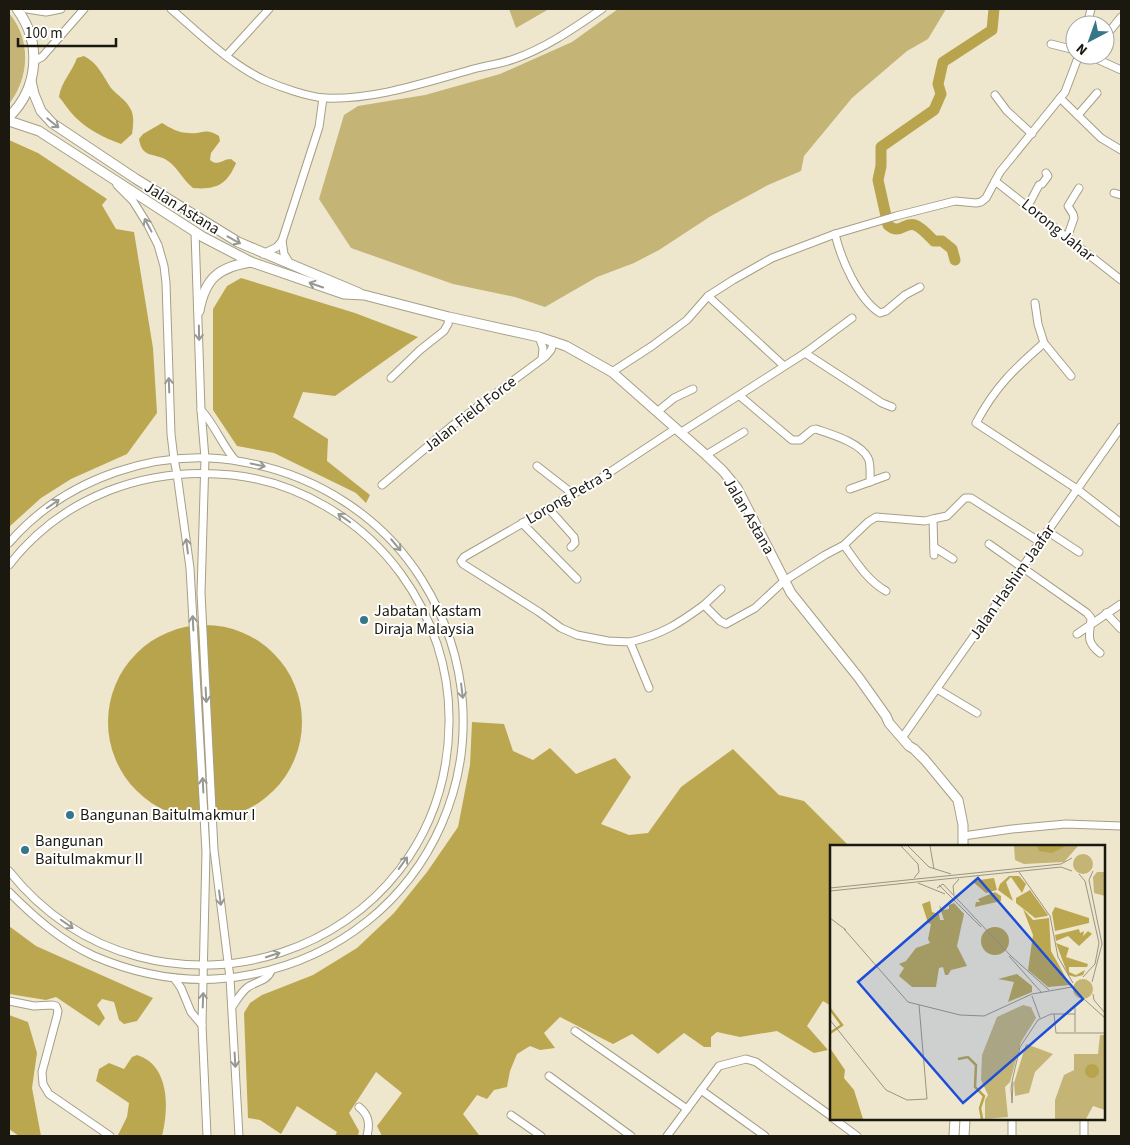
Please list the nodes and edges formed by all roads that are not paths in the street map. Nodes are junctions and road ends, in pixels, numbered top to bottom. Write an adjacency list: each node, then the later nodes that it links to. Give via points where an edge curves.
1 (17, 9): 11 (main road, via 30,33)
2 (27, 9): 3 (street, via 46,12)
3 (61, 9)
4 (84, 9): 11 (street, via 42,57)
5 (171, 9): 10 (street)
6 (269, 9): 10 (street)
7 (602, 9): 16 (street, via 563,35 513,60 398,90)
8 (1051, 44): 9 (street)
9 (1065, 48)
10 (226, 56): 16 (street, via 264,79)
11 (34, 61): 13 (main road)
12 (1075, 65): 17 (street)
13 (31, 81): 19 (main road, via 23,100); 25 (main road, Jalan Astana, one-way to 25, via 41,111 52,123)
14 (1097, 93): 18 (street)
15 (995, 95): 21 (street)
16 (323, 98): 32 (street, via 319,127)
17 (1060, 98): 18 (street); 21 (street)
18 (1078, 115): 22 (street, via 1101,138)
19 (9, 116)
20 (9, 121): 24 (main road, Jalan Astana, via 39,131)
21 (1032, 134): 26 (street)
22 (1121, 150)
23 (1046, 173): 28 (street, via 1048,176)
24 (106, 174): 29 (main road, Jalan Astana); 63 (street, one-way to 24, via 164,266 158,245 141,213)
25 (136, 179): 29 (main road, via 187,215); 33 (main road, Jalan Astana, one-way to 33, via 220,232)
26 (995, 181): 28 (street, Lorong Jahar); 30 (street, via 986,198 976,204 955,202)
27 (1079, 188): 31 (street, via 1068,206 1074,218)
28 (1028, 206): 31 (street, Lorong Jahar)
29 (196, 232): 34 (main road, Jalan Astana); 41 (street)
30 (835, 234): 37 (street, via 839,253 851,278 873,309 880,313 886,311); 39 (street, via 772,258)
31 (1067, 238): 36 (street, Lorong Jahar)
32 (282, 241): 33 (street); 35 (street, via 284,254)
33 (263, 254): 35 (main road, Jalan Astana)
34 (251, 262): 38 (main road, Jalan Astana, one-way to 34, via 344,294); 41 (main road, via 218,272 205,287)
35 (292, 266): 38 (main road, Jalan Astana)
36 (1121, 280)
37 (920, 287)
38 (364, 295): 42 (main road, Jalan Astana)
39 (708, 296): 49 (street); 50 (street, via 687,320)
40 (1035, 303): 46 (street)
41 (198, 311): 56 (street, one-way to 56)
42 (449, 317): 44 (main road, Jalan Astana); 52 (street, via 444,331)
43 (852, 318): 47 (street, Lorong Petra 3)
44 (539, 336): 45 (main road, Jalan Astana); 48 (street)
45 (554, 341): 48 (street, Jalan Field Force); 50 (main road, Jalan Astana)
46 (1044, 343): 51 (street); 72 (street, via 996,389 976,422)
47 (804, 353): 49 (street, Lorong Petra 3); 55 (street)
48 (542, 359): 70 (street, Jalan Field Force, via 452,424)
49 (784, 366): 54 (street, Lorong Petra 3)
50 (612, 372): 57 (main road, Jalan Astana)
51 (1070, 376)
52 (391, 378)
53 (693, 389): 57 (street, via 674,398)
54 (740, 396): 59 (street, Lorong Petra 3); 69 (street, via 792,440 800,440 816,428 861,450 868,458)
55 (892, 407)
56 (201, 410): 62 (street); 64 (street)
57 (657, 412): 59 (main road, Jalan Astana)
58 (1121, 427): 72 (street, Jalan Hashim Jaafar)
59 (678, 430): 61 (main road, Jalan Astana); 73 (street, Lorong Petra 3)
60 (744, 432): 61 (street)
61 (706, 455): 89 (main road, Jalan Astana, via 737,488)
62 (205, 458): 63 (street); 64 (street); 66 (street)
63 (174, 459): 67 (street); 80 (street, one-way to 63, via 41,513 88,484 140,465)
64 (235, 460): 112 (street, one-way to 112, via 279,470 313,483 359,511 388,536 433,597 455,654 463,699 462,745 451,802 422,861 402,888 357,930 325,950)
65 (537, 466): 73 (street)
66 (204, 472): 67 (street); 107 (street, one-way to 107, via 201,594); 110 (street, one-way to 66, via 270,956 326,934 389,882 417,842 437,798 448,751 449,715 442,662 428,622 408,584 381,550 349,521 291,489 249,477)
67 (177, 474): 86 (street, via 151,477 98,494 51,523); 107 (street, one-way to 67, via 190,568)
68 (886, 476): 69 (street)
69 (870, 482): 71 (street)
70 (382, 485)
71 (850, 489)
72 (1076, 489): 76 (street); 78 (street, Jalan Hashim Jaafar)
73 (573, 494): 74 (street, Lorong Petra 3)
74 (548, 508): 77 (street, Lorong Petra 3); 83 (street, via 574,537)
75 (933, 519): 79 (street, via 947,516 965,498 971,498); 82 (street, via 876,517); 85 (street, via 934,551)
76 (1121, 523)
77 (522, 524): 88 (street); 98 (street, Lorong Petra 3, via 464,557 463,564 562,628 577,635)
78 (1047, 531): 79 (street, Jalan Hashim Jaafar); 84 (street)
79 (1040, 542): 87 (street, Jalan Hashim Jaafar)
80 (9, 543)
81 (989, 544): 87 (street)
82 (844, 545): 89 (street); 91 (street, via 871,580)
83 (572, 547)
84 (1079, 552)
85 (953, 559)
86 (9, 565)
87 (1022, 567): 95 (street, via 1087,613 1091,618); 101 (street, Jalan Hashim Jaafar)
88 (577, 579)
89 (784, 581): 93 (street, via 755,608 726,624); 103 (main road, Jalan Astana)
90 (720, 589): 93 (street)
91 (886, 591)
92 (1121, 604): 94 (street)
93 (704, 605): 98 (street, via 675,626)
94 (1106, 613): 95 (street); 96 (street)
95 (1090, 624): 97 (street); 99 (street, via 1088,638)
96 (1121, 629)
97 (1077, 634)
98 (630, 642): 100 (street)
99 (1100, 654)
100 (649, 688)
101 (937, 689): 102 (street); 103 (street, Jalan Hashim Jaafar)
102 (977, 713)
103 (904, 737): 105 (main road, via 958,800)
104 (1121, 826): 105 (street, via 1066,824)
105 (963, 836): 106 (main road)
106 (963, 845)
107 (210, 851): 110 (street, one-way to 110); 111 (street)
108 (9, 871): 111 (street, one-way to 111, via 50,912 99,942 150,960)
109 (9, 892): 113 (street, via 35,918 68,942 137,971)
110 (228, 964): 111 (street); 114 (street)
111 (203, 966): 115 (street)
112 (271, 971): 114 (street); 117 (street, via 269,976 248,987)
113 (174, 978): 115 (street); 118 (street, via 191,1012)
114 (230, 978): 115 (street); 117 (street)
115 (204, 980): 118 (street, one-way to 115)
116 (9, 1001): 132 (street, via 56,1006 57,1016 42,1072 43,1084 50,1094)
117 (232, 1007): 134 (street, one-way to 134)
118 (202, 1025): 133 (street)
119 (576, 1031): 123 (street)
120 (549, 1076): 137 (street)
121 (701, 1090): 123 (street); 125 (street, via 719,1066 746,1059 756,1062); 138 (street)
122 (359, 1107): 135 (street, via 368,1119)
123 (687, 1109): 131 (street)
124 (511, 1115): 136 (street)
125 (830, 1115)
126 (835, 1120): 139 (street)
127 (956, 1120): 140 (main road)
128 (965, 1120): 141 (main road)
129 (1012, 1120): 142 (street)
130 (1084, 1120): 143 (street)
131 (670, 1135)
132 (110, 1136)
133 (207, 1136)
134 (239, 1136)
135 (368, 1136)
136 (541, 1136)
137 (631, 1136)
138 (766, 1136)
139 (857, 1136)
140 (954, 1136)
141 (964, 1136)
142 (1012, 1136)
143 (1084, 1136)

